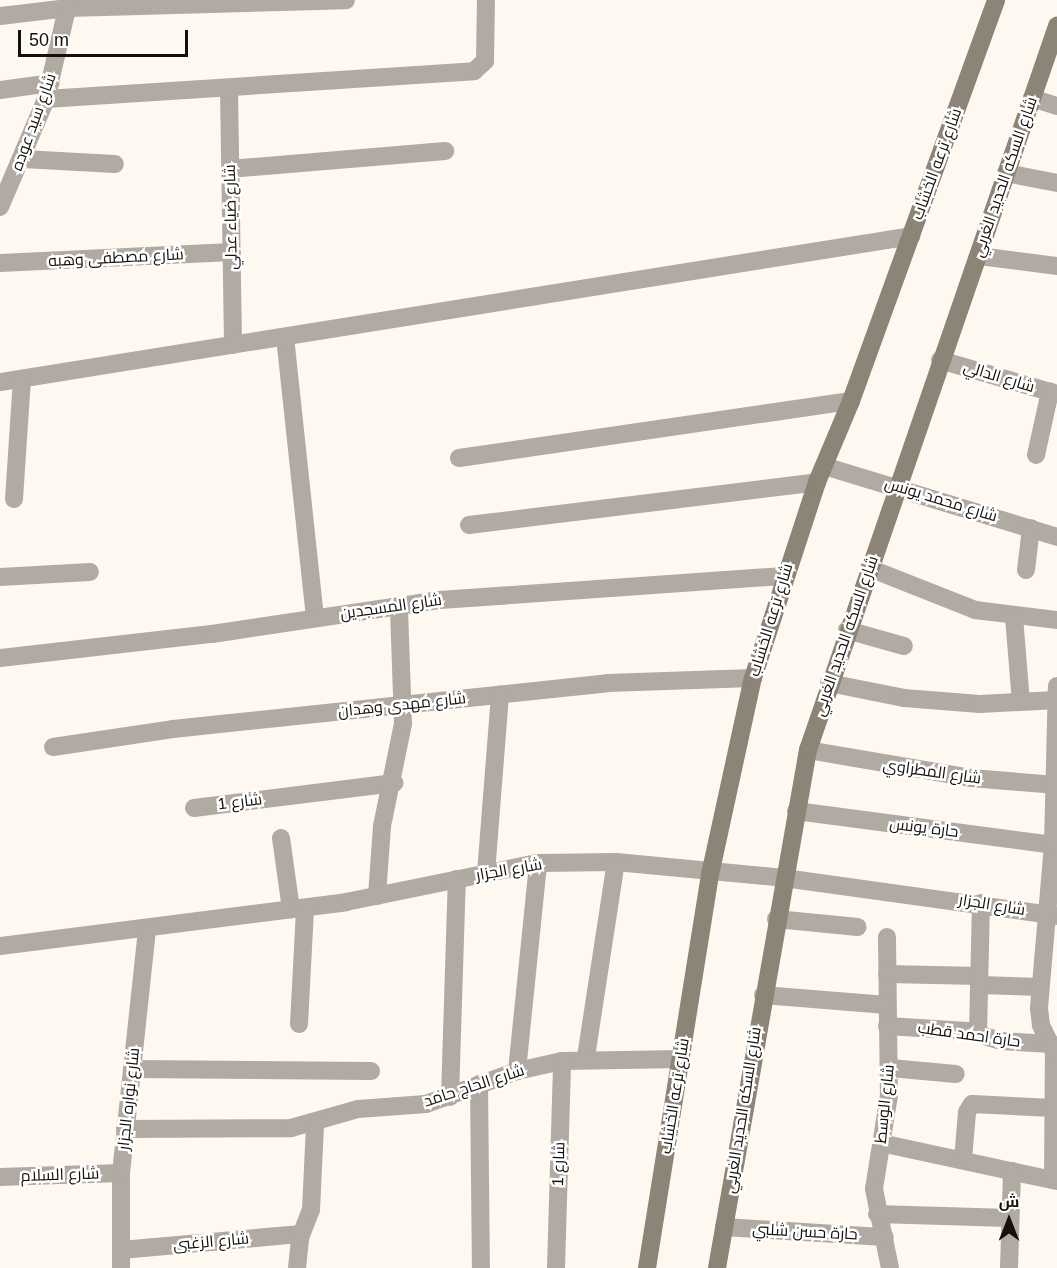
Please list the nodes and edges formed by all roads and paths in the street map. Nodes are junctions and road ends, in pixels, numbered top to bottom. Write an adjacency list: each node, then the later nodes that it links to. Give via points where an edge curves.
1 (346, 0): 4 (street)
2 (486, 0): 7 (street, via 485,61 479,69)
3 (996, 0): 19 (street, شارع ترعه الخشاب)
4 (69, 4): 5 (street); 9 (street, شارع سيد عوده)
5 (0, 16)
6 (1057, 29): 10 (street, شارع السكه الحديد الغربي)
7 (229, 89): 9 (street); 15 (street, شارع ضياء عدلي)
8 (0, 90): 9 (street)
9 (48, 91): 13 (street, شارع سيد عوده)
10 (1032, 98): 11 (street); 16 (street, شارع السكه الحديد الغربي)
11 (1057, 106)
12 (445, 151): 15 (street)
13 (23, 159): 14 (street); 18 (street, شارع سيد عوده)
14 (115, 164)
15 (230, 169): 20 (street, شارع ضياء عدلي)
16 (1006, 173): 17 (street); 21 (street, شارع السكه الحديد الغربي)
17 (1057, 183)
18 (0, 207)
19 (910, 236): 24 (street); 30 (street, شارع ترعه الخشاب)
20 (232, 252): 22 (street, شارع مصطفى وهبه); 25 (street, شارع ضياء عدلي)
21 (980, 256): 23 (street); 26 (street, شارع السكه الحديد الغربي)
22 (0, 263)
23 (1057, 266)
24 (285, 337): 25 (street); 45 (street)
25 (233, 345): 27 (street)
26 (940, 360): 29 (street, شارع الدالي); 34 (street, شارع السكه الحديد الغربي)
27 (22, 379): 28 (street); 35 (street)
28 (0, 382)
29 (1054, 393): 31 (street)
30 (850, 401): 32 (street); 33 (street, شارع ترعه الخشاب)
31 (1036, 455)
32 (459, 458)
33 (820, 474): 34 (street, شارع محمد يونس); 36 (street); 42 (street, شارع ترعه الخشاب)
34 (896, 486): 37 (street, شارع محمد يونس); 39 (street, شارع السكه الحديد الغربي)
35 (14, 499)
36 (469, 525)
37 (1031, 528): 38 (street, شارع محمد يونس); 40 (street)
38 (1057, 537)
39 (868, 568): 46 (street, via 971,608); 48 (street, شارع السكه الحديد الغربي)
40 (1026, 570)
41 (90, 572): 43 (street)
42 (784, 576): 44 (street, شارع المسجدين, via 455,598); 51 (street, شارع ترعه الخشاب)
43 (0, 577)
44 (399, 607): 45 (street, شارع المسجدين); 57 (street)
45 (315, 617): 50 (street, شارع المسجدين, via 212,634)
46 (1014, 617): 47 (street); 56 (street)
47 (1057, 620)
48 (847, 630): 49 (street); 52 (street, شارع السكه الحديد الغربي)
49 (904, 646)
50 (0, 658)
51 (753, 678): 54 (street, شارع مهدى وهدان, via 608,683); 68 (street, شارع ترعه الخشاب)
52 (829, 683): 56 (street, via 904,698 980,704); 59 (street, شارع السكه الحديد الغربي)
53 (1057, 687): 55 (street)
54 (500, 695): 57 (street, شارع مهدى وهدان); 69 (street)
55 (1057, 700): 56 (street); 61 (street)
56 (1021, 702)
57 (404, 705): 58 (street, شارع مهدى وهدان, via 173,729); 60 (street)
58 (53, 747)
59 (808, 750): 61 (street, شارع المطراوي, via 971,778); 63 (street, شارع السكه الحديد الغربي)
60 (394, 783): 62 (street, شارع 1); 72 (street, via 382,826)
61 (1055, 785): 64 (street)
62 (194, 808)
63 (796, 811): 64 (street, حارة يونس); 70 (street, شارع السكه الحديد الغربي)
64 (1054, 837): 75 (street)
65 (281, 838): 74 (street)
66 (616, 862): 67 (street, شارع الجزار); 68 (street, شارع الجزار); 91 (street)
67 (538, 863): 69 (street, شارع الجزار); 97 (street)
68 (711, 870): 70 (street, شارع الجزار); 92 (street, شارع ترعه الخشاب)
69 (486, 873): 71 (street, شارع الجزار)
70 (784, 878): 73 (street, شارع الجزار); 76 (street, شارع السكه الحديد الغربي)
71 (458, 879): 72 (street, شارع الجزار); 100 (street)
72 (377, 896): 74 (street, شارع الجزار)
73 (981, 903): 75 (street, شارع الجزار); 82 (street)
74 (298, 908): 78 (street, شارع الجزار); 86 (street)
75 (1052, 915): 83 (street)
76 (776, 919): 77 (street); 84 (street, شارع السكه الحديد الغربي)
77 (858, 927)
78 (147, 930): 80 (street, شارع الجزار); 95 (street, شارع نواره الجزار)
79 (887, 937): 81 (street, شارع الوسط)
80 (0, 946)
81 (887, 974): 82 (street); 85 (street, شارع الوسط)
82 (979, 980): 83 (street); 89 (street)
83 (1041, 987): 87 (street)
84 (763, 995): 85 (street); 112 (street, شارع السكه الحديد الغربي)
85 (887, 1005): 88 (street, شارع الوسط)
86 (299, 1024)
87 (1049, 1025): 90 (street)
88 (887, 1026): 89 (street, حارة احمد قطب); 94 (street, شارع الوسط)
89 (978, 1034): 90 (street, حارة احمد قطب, via 1010,1042)
90 (1052, 1044): 101 (street)
91 (586, 1058): 92 (street, شارع الحاج حامد); 93 (street, شارع الحاج حامد)
92 (681, 1059): 119 (street, شارع ترعه الخشاب)
93 (562, 1061): 97 (street, شارع الحاج حامد); 118 (street, شارع 1)
94 (890, 1068): 98 (street); 104 (street, شارع الوسط)
95 (132, 1069): 96 (street); 103 (street, شارع نواره الجزار)
96 (370, 1071)
97 (517, 1071): 99 (street, شارع الحاج حامد)
98 (956, 1074)
99 (479, 1084): 100 (street, شارع الحاج حامد); 117 (street)
100 (450, 1097): 102 (street, شارع الحاج حامد, via 401,1107 358,1109)
101 (1055, 1098): 105 (street, via 972,1104 967,1112); 109 (street)
102 (315, 1124): 103 (street, شارع الحاج حامد, via 285,1128); 113 (street, via 311,1210)
103 (125, 1129): 107 (street, شارع نواره الجزار)
104 (881, 1143): 105 (street); 110 (street, شارع الوسط, via 874,1189)
105 (963, 1160): 106 (street)
106 (1012, 1171): 109 (street); 111 (street)
107 (121, 1173): 108 (street, شارع السلام); 115 (street, شارع نواره الجزار)
108 (0, 1177)
109 (1055, 1180)
110 (877, 1214): 111 (street); 114 (street, شارع الوسط)
111 (1009, 1218): 122 (street)
112 (724, 1227): 114 (street, حارة حسن شلبي); 120 (street, شارع السكه الحديد الغربي)
113 (301, 1234): 115 (street, شارع الزغبى); 116 (street)
114 (885, 1237): 121 (street, شارع الوسط)
115 (121, 1259)
116 (297, 1268)
117 (481, 1268)
118 (556, 1268)
119 (647, 1268)
120 (717, 1268)
121 (890, 1268)
122 (1008, 1268)

